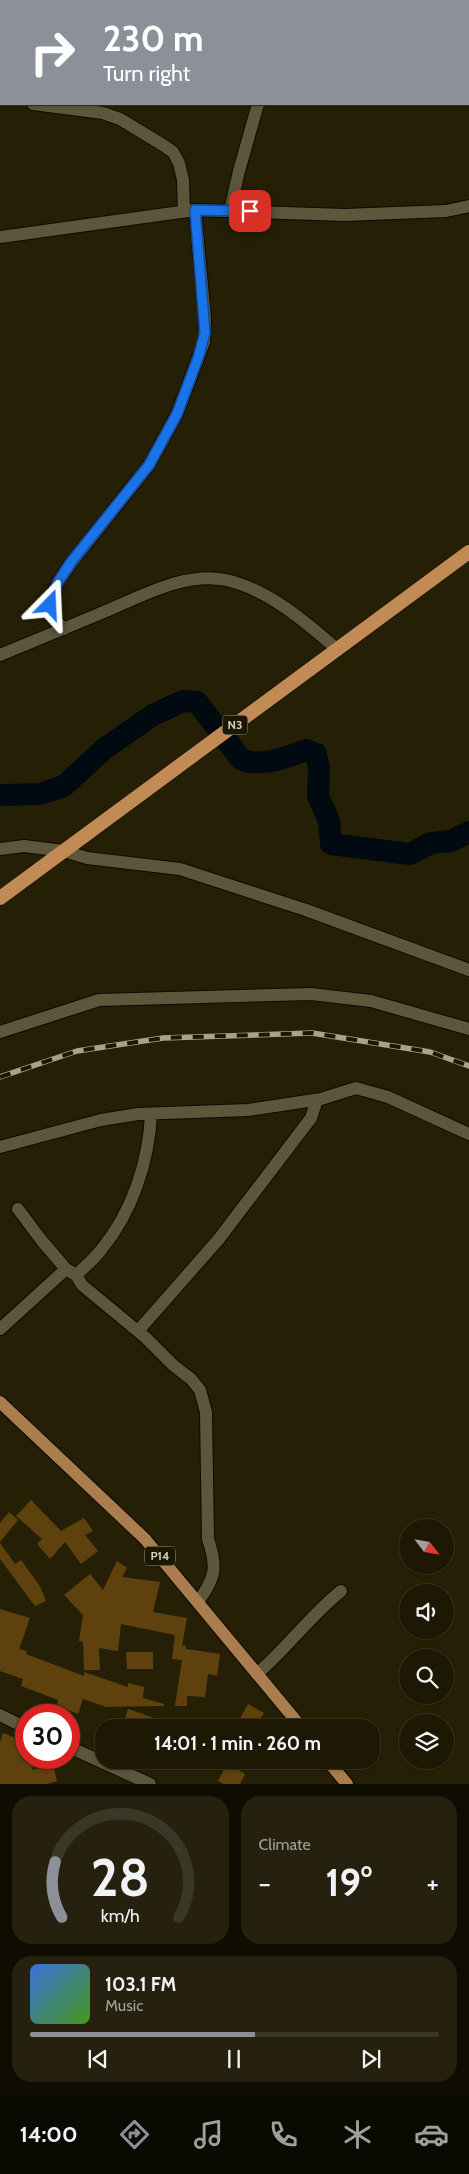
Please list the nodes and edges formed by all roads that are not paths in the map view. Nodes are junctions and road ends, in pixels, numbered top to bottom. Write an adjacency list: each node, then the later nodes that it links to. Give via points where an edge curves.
1 (41, 105): 5 (street, via 111,116 164,145 179,163)
2 (258, 105): 4 (street)
3 (469, 206): 4 (street, via 446,211 345,215)
4 (230, 210): 5 (street)
5 (190, 211): 6 (street); 8 (street, via 205,318 204,342 177,414 149,465 58,582 50,610)
6 (0, 237)
7 (469, 552): 9 (highway, N3)
8 (64, 629): 9 (street, via 181,582 201,578 244,586 287,609); 10 (street)
9 (338, 650): 12 (highway, N3)
10 (0, 654)
11 (0, 849): 12 (street, via 24,846)
12 (64, 851): 13 (highway, N3); 14 (street, via 87,858 180,869 214,878)
13 (0, 898)
14 (469, 970)
15 (469, 1029): 16 (street, via 371,1001 311,994 99,1000)
16 (0, 1032)
17 (317, 1100): 18 (street, via 248,1110); 19 (street, via 356,1088 373,1091); 24 (street, via 311,1118 218,1240)
18 (151, 1114): 20 (street, via 101,1120); 22 (street, via 150,1139 142,1170 111,1238 100,1252)
19 (469, 1134)
20 (0, 1147)
21 (18, 1209): 22 (street)
22 (71, 1272): 23 (street); 24 (street)
23 (0, 1329)
24 (138, 1331): 27 (street, via 191,1379 200,1390 206,1412 208,1539 214,1558 212,1582)
25 (0, 1402): 27 (main road, P14, via 145,1539)
26 (341, 1591): 28 (street, via 315,1612 281,1654)
27 (198, 1602): 28 (main road, P14)
28 (257, 1674): 30 (main road, P14)
29 (0, 1716): 31 (street)
30 (294, 1719)
31 (15, 1723)
32 (80, 1752): 34 (street)
33 (334, 1769): 35 (main road)
34 (150, 1784)
35 (347, 1784)

